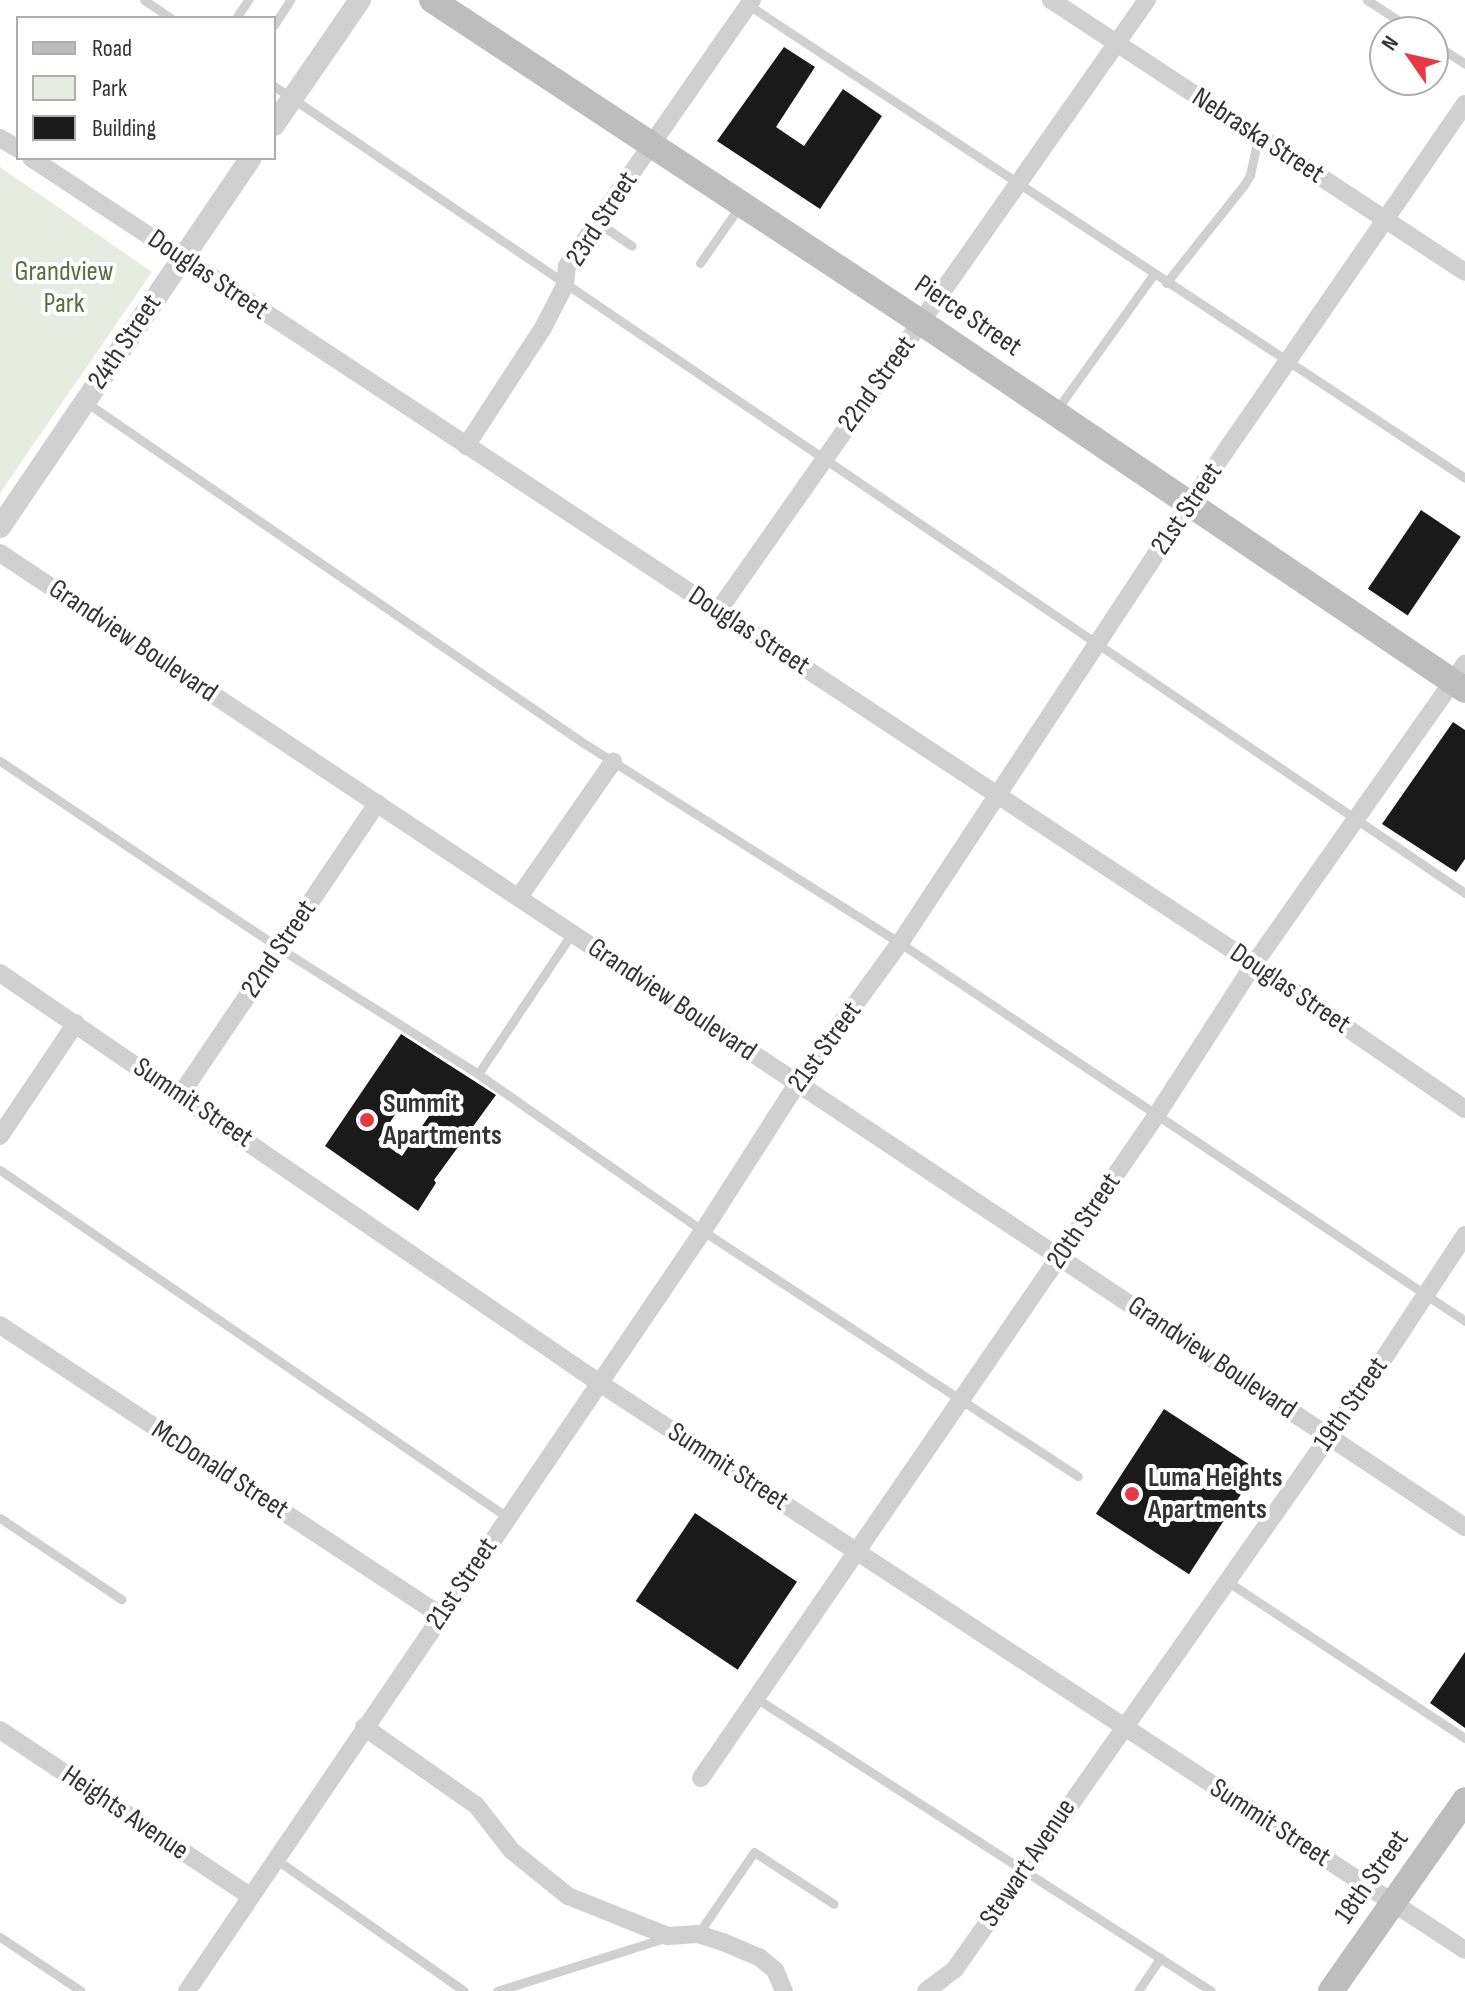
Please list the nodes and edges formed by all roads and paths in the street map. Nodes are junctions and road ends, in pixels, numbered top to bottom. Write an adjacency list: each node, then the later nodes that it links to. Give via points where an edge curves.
1 (144, 0): 9 (lane)
2 (290, 0): 11 (lane)
3 (360, 0): 13 (street)
4 (432, 0): 17 (main road, Pierce Street)
5 (1051, 0): 12 (street, Nebraska Street)
6 (1147, 0): 12 (street, 22nd Street)
7 (1367, 0): 10 (lane)
8 (747, 2): 17 (street, 23rd Street); 20 (lane)
9 (168, 16)
10 (1392, 16)
11 (276, 22)
12 (1117, 43): 16 (street, Nebraska Street); 20 (street, 22nd Street)
13 (283, 92): 15 (street); 30 (lane)
14 (1465, 104): 22 (street, 21st Street)
15 (276, 118)
16 (1258, 135): 22 (street, Nebraska Street); 29 (lane, via 1244,185)
17 (650, 147): 21 (main road, Pierce Street); 23 (street, 23rd Street)
18 (34, 160): 25 (street, Douglas Street)
19 (250, 160): 25 (street, 24th Street)
20 (1018, 185): 28 (lane); 31 (street, 22nd Street)
21 (740, 205): 26 (lane); 31 (main road, Pierce Street)
22 (1387, 220): 27 (street, Nebraska Street); 32 (street, 21st Street)
23 (597, 222): 24 (lane); 30 (street, 23rd Street, via 567,266)
24 (632, 246)
25 (182, 257): 33 (street, 24th Street); 35 (street, Douglas Street)
26 (700, 263)
27 (1465, 272)
28 (1153, 275): 29 (lane); 34 (lane)
29 (1166, 283): 32 (lane)
30 (565, 285): 35 (street, 23rd Street); 36 (lane)
31 (922, 323): 34 (main road, Pierce Street); 36 (street, 22nd Street)
32 (1287, 363): 37 (lane); 38 (street, 21st Street)
33 (85, 402): 39 (street, 24th Street); 45 (lane)
34 (1054, 413): 38 (main road, Pierce Street)
35 (466, 446): 41 (street, Douglas Street)
36 (824, 458): 41 (street, 22nd Street); 42 (lane)
37 (1465, 478)
38 (1189, 504): 42 (street, 21st Street); 43 (main road, Pierce Street)
39 (0, 527)
40 (0, 553): 47 (street, Grandview Boulevard)
41 (718, 611): 46 (street, Douglas Street)
42 (1097, 645): 46 (street, 21st Street); 48 (lane)
43 (1461, 678): 48 (street, 20th Street)
44 (0, 761): 53 (lane)
45 (613, 762): 50 (street); 52 (lane)
46 (998, 796): 52 (street, 21st Street); 54 (street, Douglas Street)
47 (377, 803): 50 (street, Grandview Boulevard); 53 (street, 22nd Street)
48 (1356, 822): 49 (lane); 54 (street, 20th Street)
49 (1465, 893)
50 (519, 897): 51 (street, Grandview Boulevard)
51 (572, 933): 57 (lane); 58 (street, Grandview Boulevard)
52 (900, 943): 58 (street, 21st Street); 61 (lane)
53 (279, 948): 57 (lane); 59 (street, 22nd Street)
54 (1254, 964): 60 (street, Douglas Street); 61 (street, 20th Street)
55 (0, 973): 56 (street, Summit Street)
56 (76, 1023): 59 (street, Summit Street); 62 (street)
57 (478, 1074): 64 (lane)
58 (797, 1084): 64 (street, 21st Street); 66 (street, Grandview Boulevard)
59 (181, 1094): 70 (street, Summit Street)
60 (1465, 1109)
61 (1156, 1116): 66 (street, 20th Street); 67 (lane)
62 (0, 1136)
63 (0, 1170): 74 (lane)
64 (703, 1231): 70 (street, 21st Street); 71 (lane)
65 (1465, 1235): 67 (street, 19th Street)
66 (1060, 1257): 71 (street, 20th Street); 72 (street, Grandview Boulevard)
67 (1425, 1295): 68 (lane); 72 (street, 19th Street)
68 (1465, 1321)
69 (0, 1325): 80 (street, McDonald Street)
70 (598, 1382): 74 (street, 21st Street); 77 (street, Summit Street)
71 (960, 1402): 73 (lane); 77 (street, 20th Street)
72 (1329, 1436): 76 (street, Grandview Boulevard); 78 (street, 19th Street)
73 (1078, 1476)
74 (507, 1517): 80 (street, 21st Street)
75 (0, 1518): 79 (lane)
76 (1465, 1527)
77 (857, 1552): 81 (street, 20th Street); 83 (street, Summit Street)
78 (1228, 1582): 83 (street, 19th Street); 85 (lane)
79 (121, 1599)
80 (440, 1615): 82 (street, 21st Street)
81 (756, 1698): 86 (street, 20th Street); 89 (lane)
82 (364, 1727): 88 (street, 21st Street); 94 (street, via 476,1805 512,1851 568,1896)
83 (1122, 1727): 89 (street, Stewart Avenue); 91 (street, Summit Street)
84 (0, 1730): 90 (street, Heights Avenue)
85 (1465, 1738)
86 (701, 1778)
87 (1465, 1800): 91 (main road, 18th Street)
88 (277, 1860): 90 (street, 21st Street); 100 (lane)
89 (1024, 1869): 97 (lane); 103 (street, Stewart Avenue, via 955,1969)
90 (251, 1897): 98 (street, 21st Street)
91 (1393, 1902): 96 (street, Summit Street); 106 (main road, 18th Street)
92 (834, 1904): 93 (lane, via 754,1852)
93 (698, 1934): 94 (street); 102 (street, via 759,1957 775,1970)
94 (668, 1936): 101 (lane)
95 (0, 1937): 99 (lane)
96 (1465, 1950)
97 (1160, 1958): 104 (lane); 105 (lane)
98 (195, 1988)
99 (81, 1991)
100 (464, 1991)
101 (497, 1991)
102 (784, 1991)
103 (926, 1991)
104 (1138, 1991)
105 (1211, 1991)
106 (1331, 1991)

